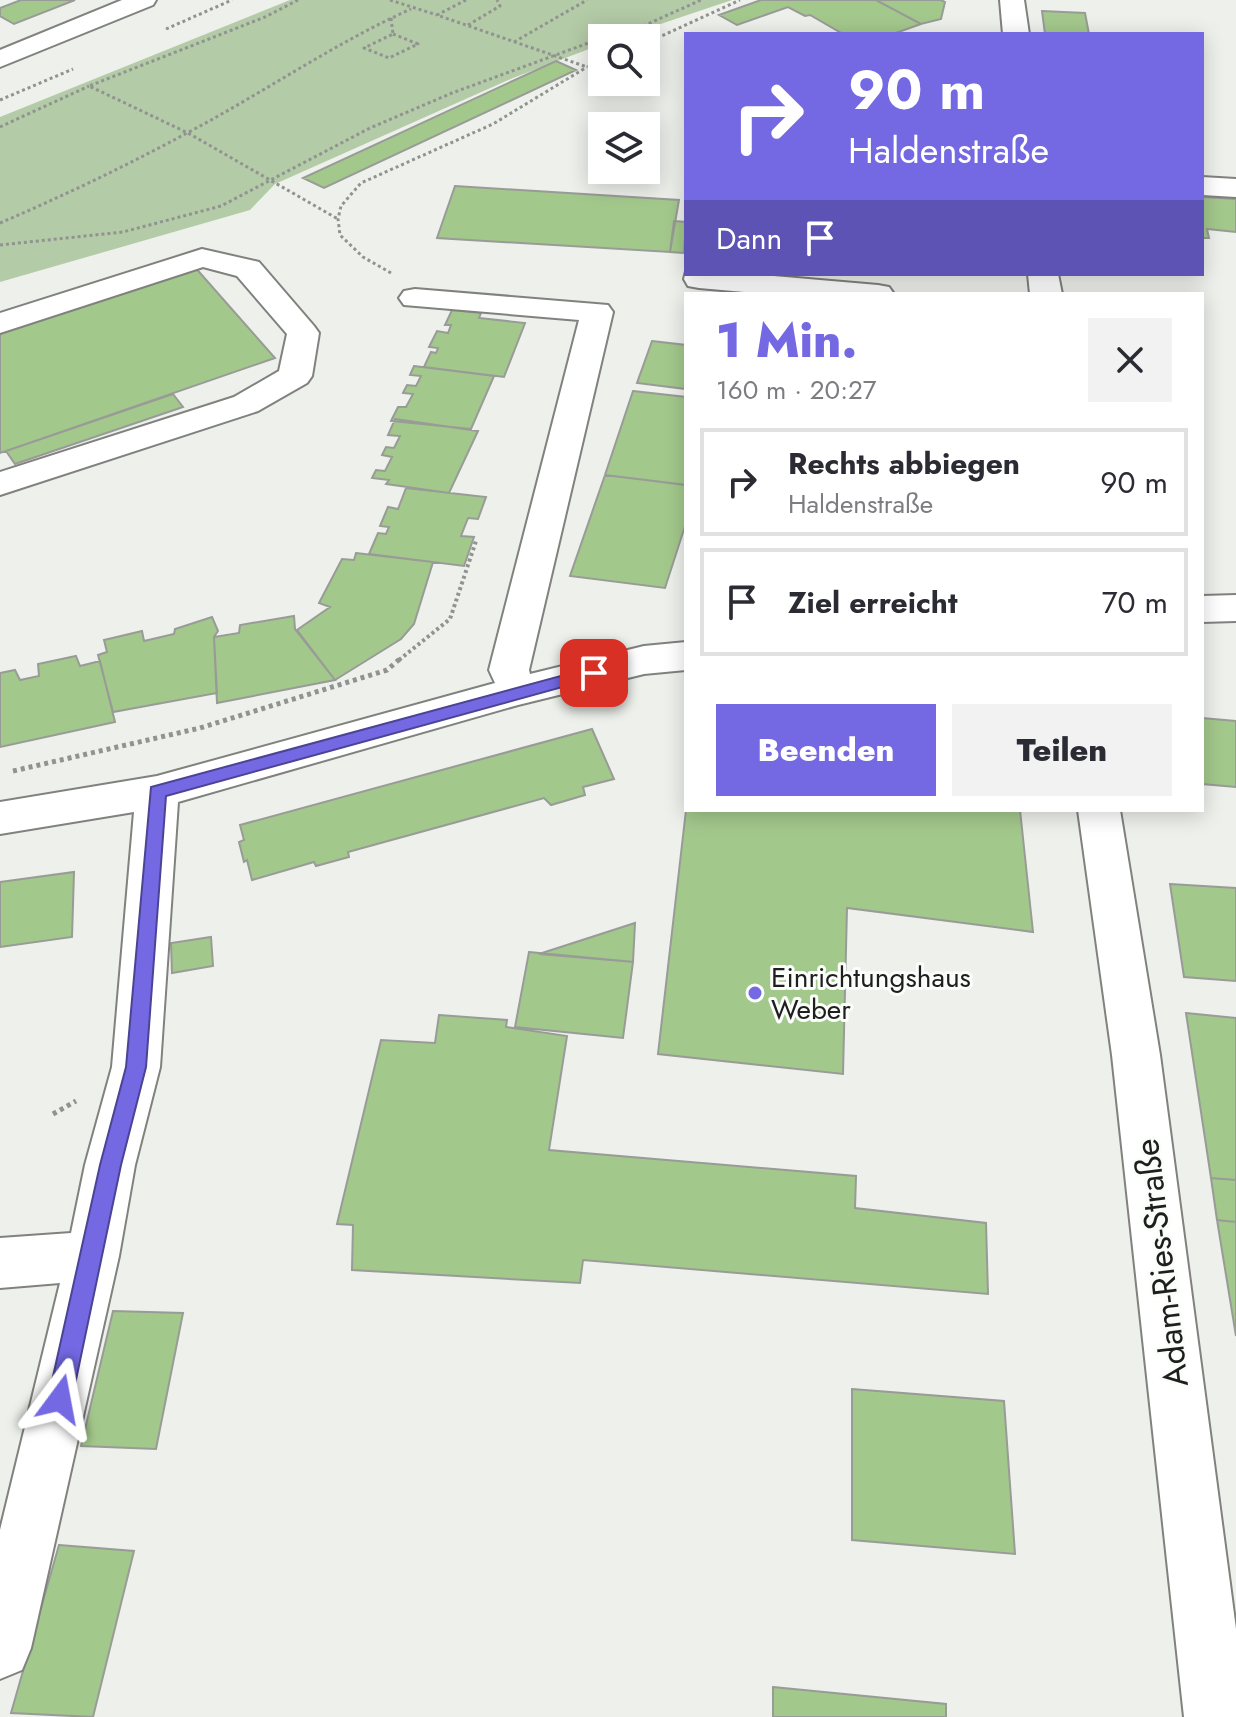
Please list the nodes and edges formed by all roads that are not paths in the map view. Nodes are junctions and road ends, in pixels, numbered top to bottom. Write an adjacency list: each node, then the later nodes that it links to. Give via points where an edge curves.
1 (144, 0): 4 (street)
2 (1012, 0): 3 (street)
3 (1016, 32)
4 (7, 50)
5 (1204, 186): 6 (street)
6 (1236, 188)
7 (699, 276): 8 (street)
8 (854, 292)
9 (415, 298): 15 (street, via 597,312 509,670)
10 (0, 323): 11 (street, via 202,258 248,269 303,333 295,376 246,404)
11 (0, 484)
12 (1236, 608): 13 (street)
13 (1204, 609)
14 (684, 656): 15 (street, via 644,660)
15 (518, 691): 16 (street)
16 (157, 792): 18 (street); 19 (street, via 136,1067)
17 (1099, 812): 22 (street, Adam-Ries-Straße, via 1136,1055)
18 (0, 818)
19 (93, 1256): 20 (street); 21 (street)
20 (0, 1263)
21 (0, 1648)
22 (1216, 1717)

